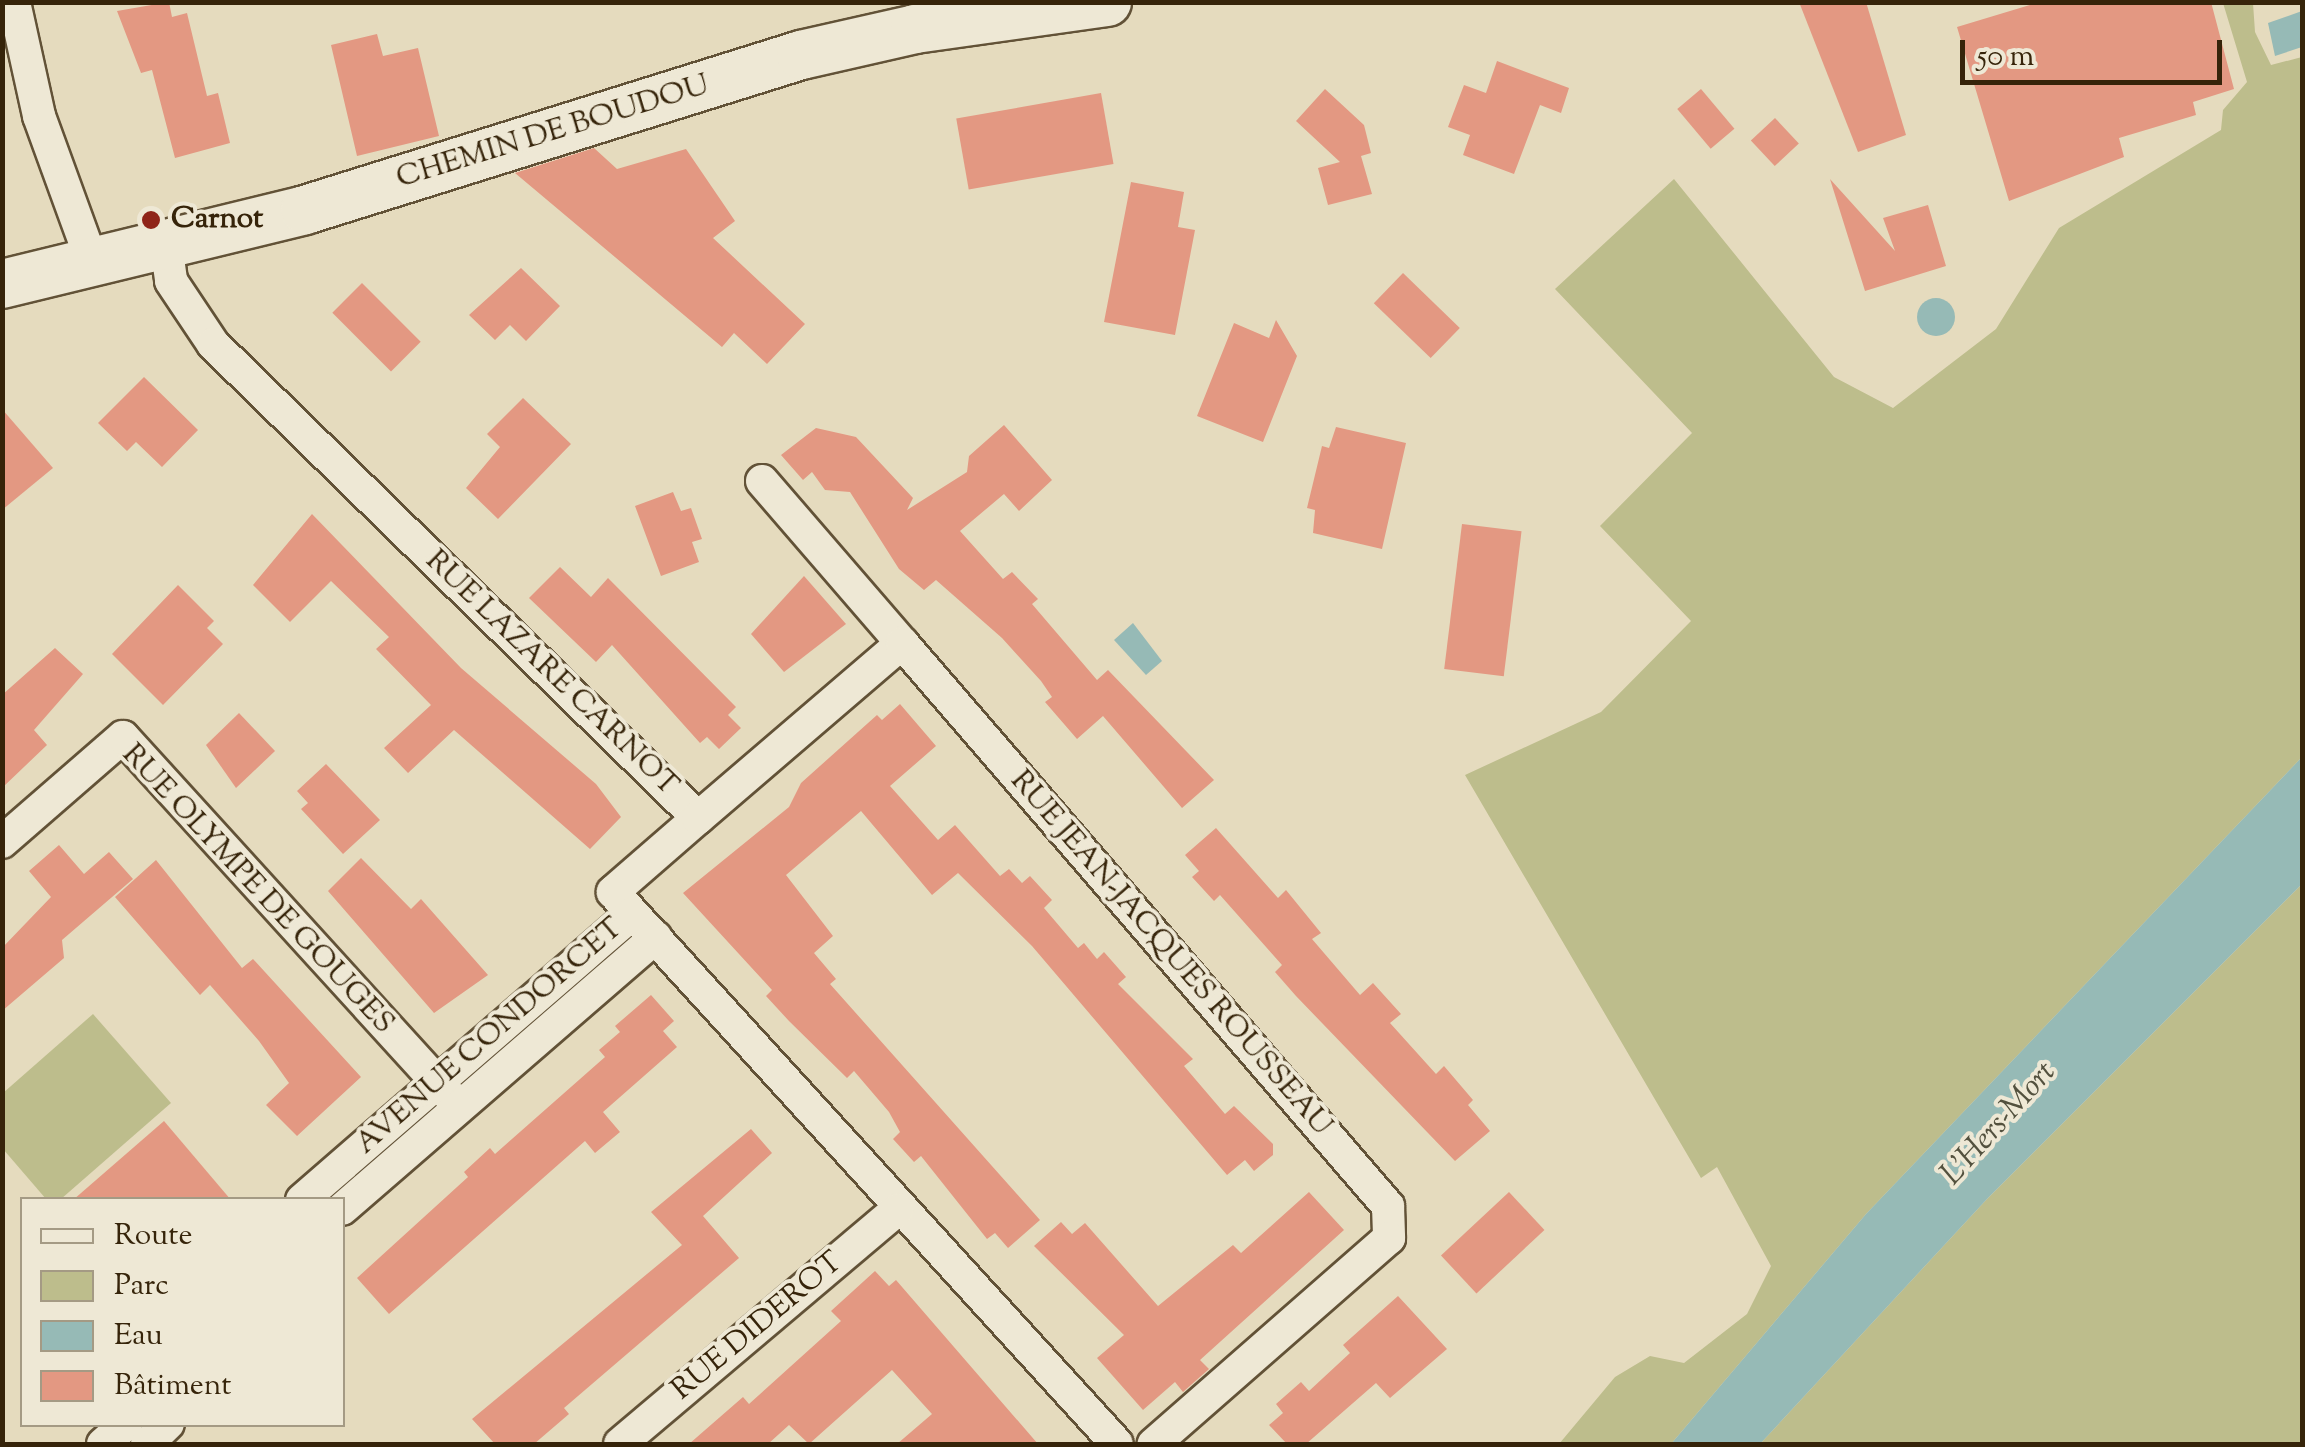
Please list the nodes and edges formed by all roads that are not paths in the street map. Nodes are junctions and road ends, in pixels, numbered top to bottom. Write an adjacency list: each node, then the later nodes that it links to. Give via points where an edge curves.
1 (14, 2): 4 (street, via 38,116)
2 (1107, 2): 3 (street, CHEMIN DE BOUDOU, via 915,28 800,55 305,210)
3 (166, 244): 4 (street, CHEMIN DE BOUDOU); 8 (street, RUE LAZARE CARNOT, via 172,281 213,344)
4 (93, 264): 5 (street, CHEMIN DE BOUDOU)
5 (2, 284)
6 (762, 481): 7 (street)
7 (902, 643): 8 (street); 19 (street, RUE JEAN-JACQUES ROUSSEAU, via 1388,1206 1389,1238)
8 (698, 818): 10 (street, RUE LAZARE CARNOT, via 613,892)
9 (2, 842): 11 (street, RUE OLYMPE DE GOUGES, via 123,737)
10 (644, 925): 11 (street, AVENUE CONDORCET); 14 (street)
11 (449, 1095): 12 (street, AVENUE CONDORCET); 13 (street, AVENUE CONDORCET)
12 (306, 1197)
13 (345, 1207)
14 (898, 1210): 17 (street, RUE DIDEROT); 18 (street)
15 (165, 1427): 16 (street)
16 (146, 1444)
17 (620, 1444)
18 (1117, 1444)
19 (1154, 1444)

